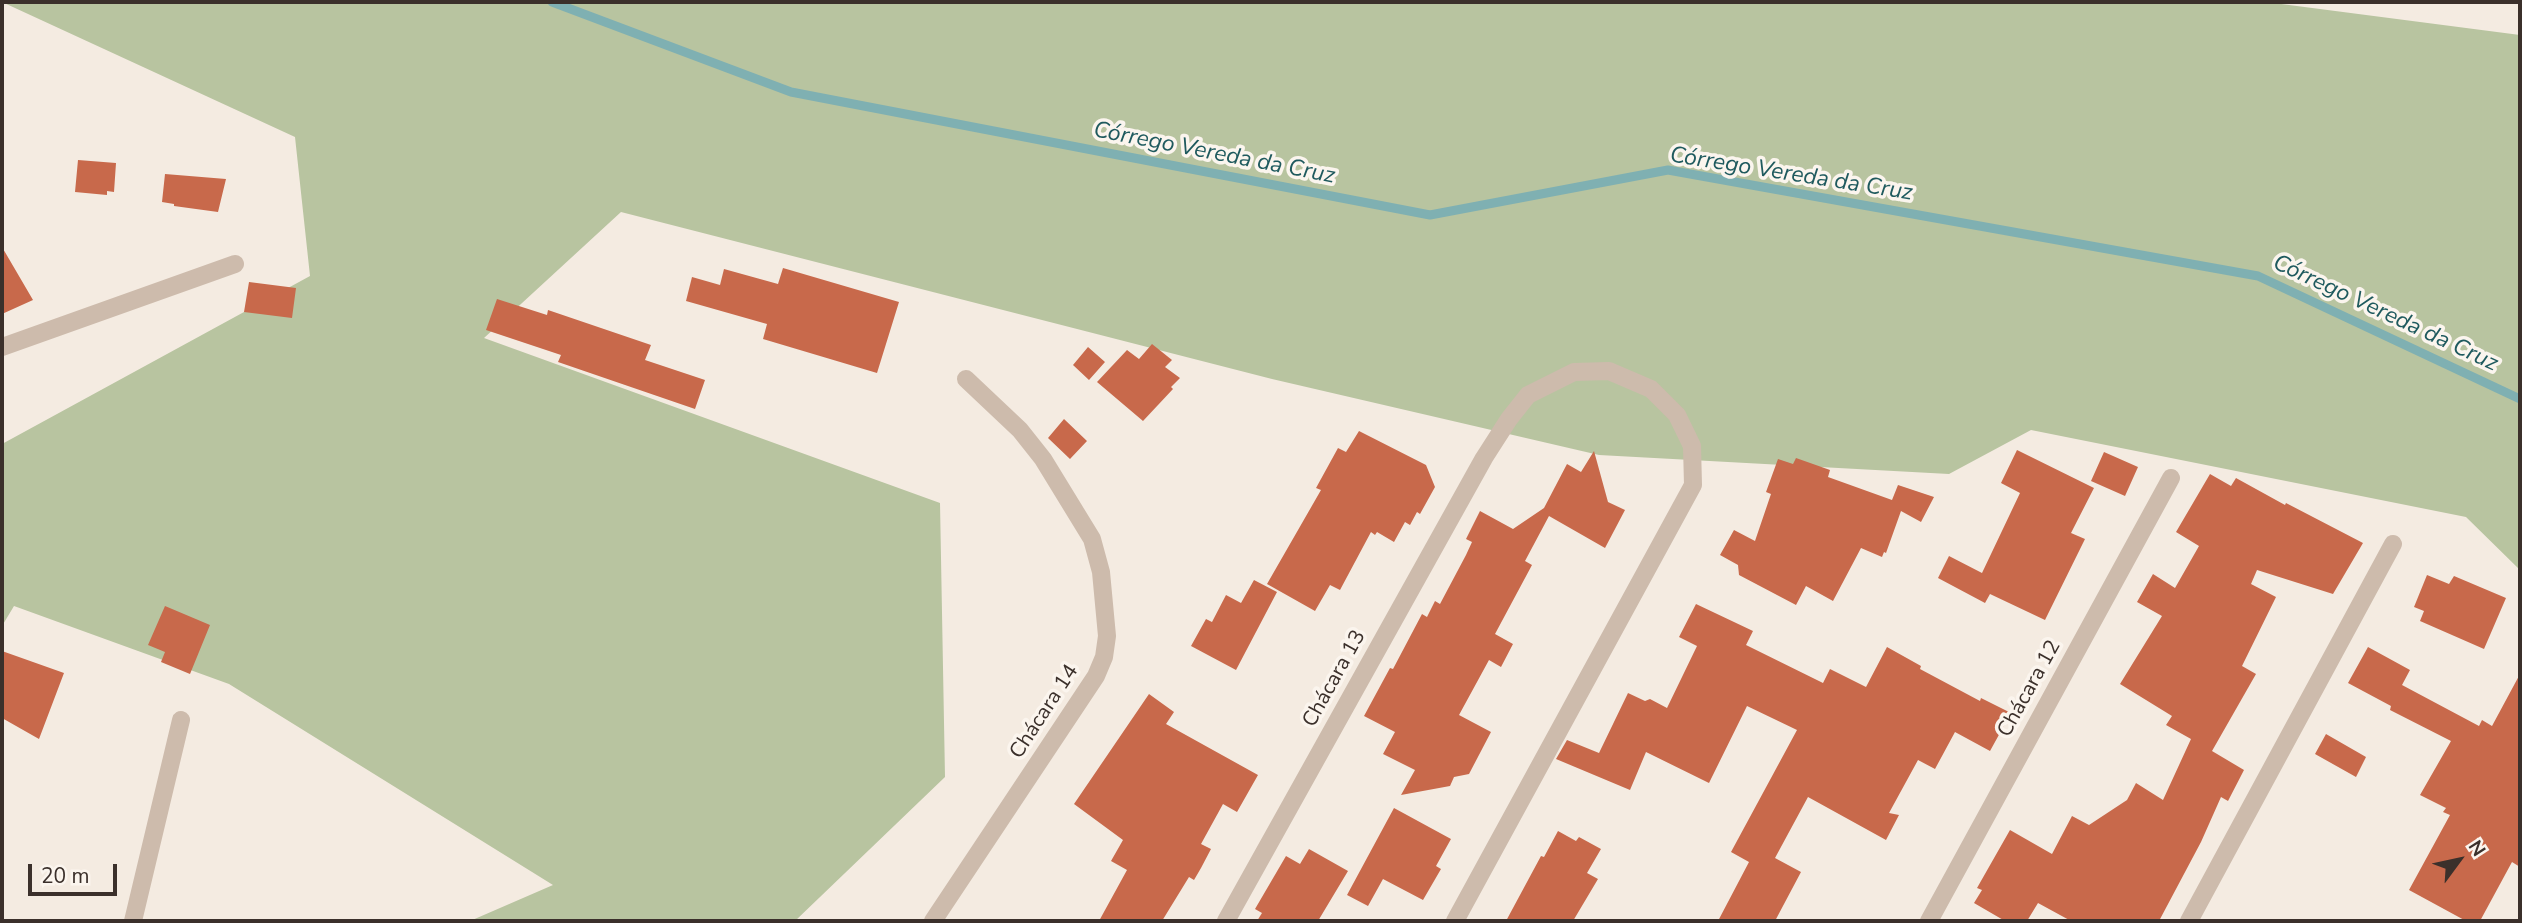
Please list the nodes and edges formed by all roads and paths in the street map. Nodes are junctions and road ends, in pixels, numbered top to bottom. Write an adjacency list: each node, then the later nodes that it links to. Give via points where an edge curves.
1 (236, 264): 2 (street)
2 (2, 347)
3 (966, 379): 8 (street, Chácara 14, via 1020,430 1043,459 1092,539 1101,572 1107,636 1097,676)
4 (2171, 478): 11 (street, Chácara 12)
5 (2393, 544): 12 (street)
6 (181, 720): 7 (street)
7 (133, 921)
8 (933, 921)
9 (1226, 921): 10 (street, Chácara 13, via 1509,419 1528,395 1574,372 1609,371 1651,389 1677,415 1692,446 1693,485)
10 (1455, 921)
11 (1929, 921)
12 (2189, 921)

